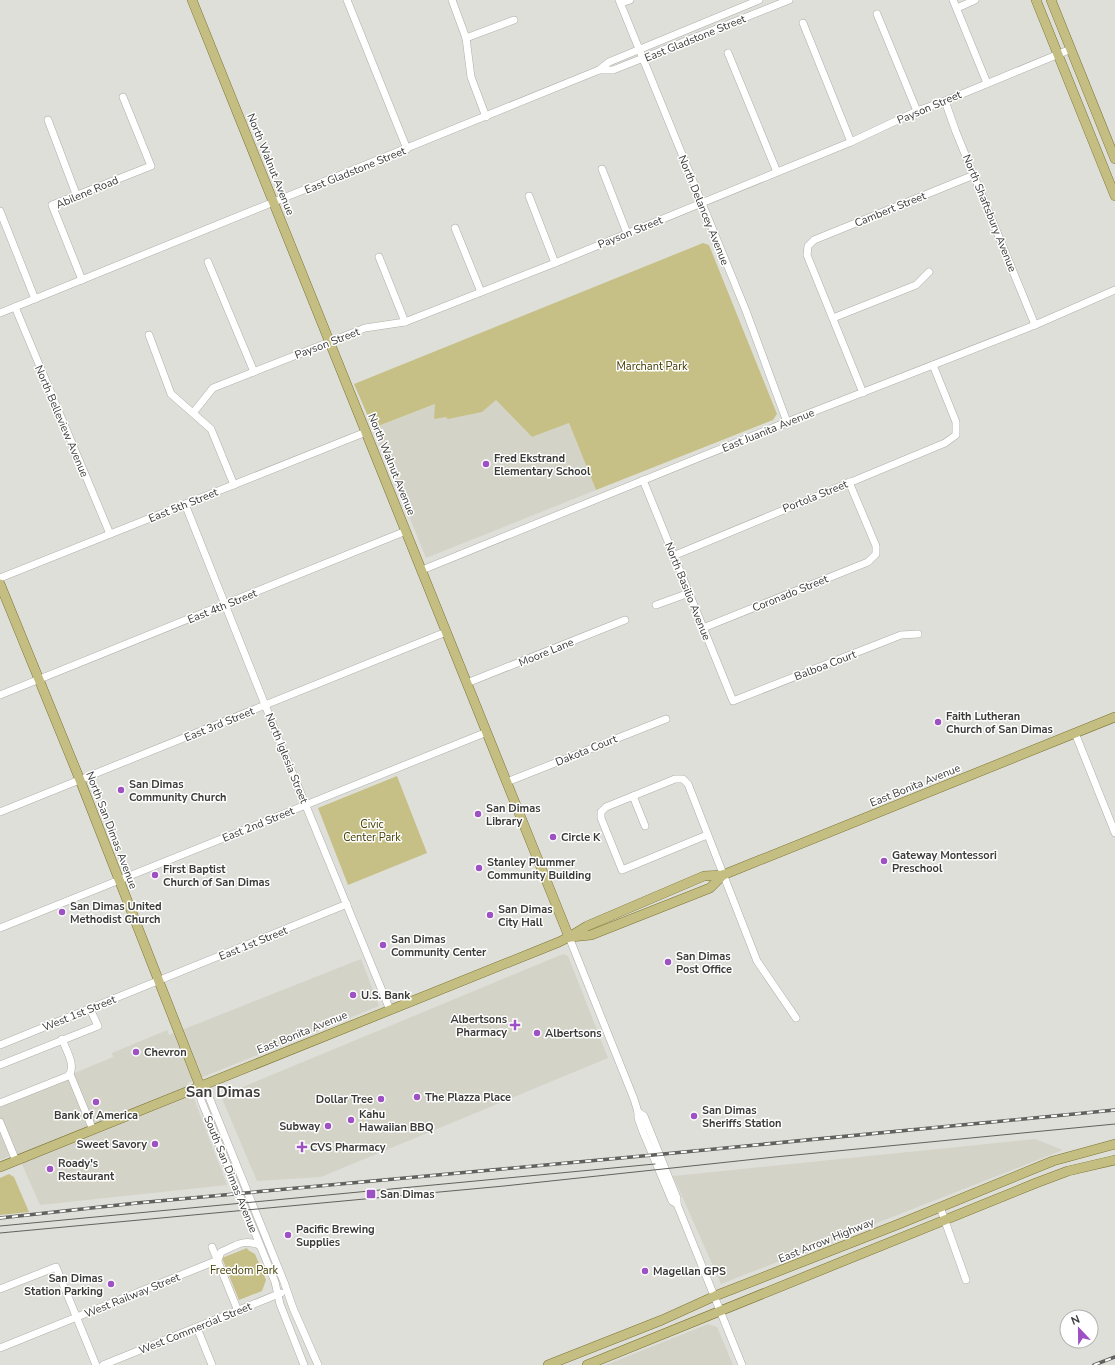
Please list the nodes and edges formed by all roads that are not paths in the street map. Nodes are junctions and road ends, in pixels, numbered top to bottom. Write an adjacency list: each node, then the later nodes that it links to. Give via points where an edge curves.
1 (192, 0): 38 (main road, North Walnut Avenue)
2 (346, 0): 30 (street)
3 (452, 0): 16 (street)
4 (630, 0): 11 (street)
5 (760, 0): 17 (street, East Gladstone Street)
6 (789, 0): 21 (street, East Gladstone Street)
7 (953, 0): 12 (street)
8 (975, 0): 12 (street)
9 (1036, 0): 20 (main road)
10 (1051, 0): 18 (main road)
11 (620, 2): 17 (street, North Delancey Avenue)
12 (957, 8): 23 (street)
13 (877, 14): 26 (street)
14 (514, 20): 16 (street)
15 (803, 23): 29 (street)
16 (466, 38): 27 (street, via 470,77)
17 (639, 49): 21 (street, North Delancey Avenue); 22 (street, East Gladstone Street, via 609,62)
18 (1071, 49): 20 (street, Payson Street); 31 (main road)
19 (728, 53): 33 (street)
20 (1058, 54): 23 (street, Payson Street); 37 (main road)
21 (642, 59): 22 (street, East Gladstone Street, via 613,70); 39 (street, North Delancey Avenue)
22 (599, 70): 27 (street, East Gladstone Street)
23 (987, 82): 25 (street, Payson Street)
24 (123, 97): 35 (street, Abilene Road, via 151,166)
25 (945, 101): 26 (street, Payson Street); 34 (street, North Shaftsbury Avenue)
26 (917, 111): 29 (street, Payson Street)
27 (486, 117): 30 (street, East Gladstone Street)
28 (48, 120): 35 (street)
29 (851, 142): 33 (street, Payson Street)
30 (407, 149): 38 (street, East Gladstone Street)
31 (1115, 159)
32 (602, 169): 42 (street)
33 (777, 172): 39 (street, Payson Street)
34 (974, 175): 53 (street, Cambert Street, via 814,240 808,246 807,255); 55 (street, North Shaftsbury Avenue)
35 (76, 194): 47 (street, Abilene Road, via 52,205)
36 (529, 196): 45 (street)
37 (1115, 196)
38 (273, 203): 47 (street, East Gladstone Street); 57 (main road, North Walnut Avenue)
39 (701, 203): 42 (street, Payson Street); 62 (street, North Delancey Avenue, via 746,311)
40 (0, 211): 50 (street)
41 (455, 228): 49 (street)
42 (627, 233): 45 (street, Payson Street)
43 (379, 257): 54 (street)
44 (208, 262): 59 (street)
45 (554, 263): 49 (street, Payson Street)
46 (929, 272): 53 (street, via 916,285)
47 (82, 280): 50 (street, East Gladstone Street)
48 (1115, 290): 55 (street, East Juanita Avenue)
49 (481, 292): 54 (street, Payson Street)
50 (35, 299): 51 (street, East Gladstone Street)
51 (15, 307): 52 (street, East Gladstone Street); 69 (street, North Belleview Avenue)
52 (0, 313)
53 (833, 318): 60 (street)
54 (405, 322): 57 (street, Payson Street, via 365,328)
55 (1036, 325): 58 (street, East Juanita Avenue)
56 (150, 335): 61 (street, via 171,394)
57 (329, 341): 59 (street, Payson Street); 63 (main road, North Walnut Avenue)
58 (933, 365): 60 (street, East Juanita Avenue); 65 (street, Portola Street, via 956,422 956,434 945,443)
59 (254, 372): 61 (street, Payson Street, via 213,388)
60 (863, 393): 62 (street, East Juanita Avenue)
61 (193, 413): 66 (street, via 211,429)
62 (787, 422): 64 (street, East Juanita Avenue)
63 (366, 432): 66 (street, East 5th Street); 68 (main road, North Walnut Avenue)
64 (643, 480): 70 (street, North Basilio Avenue); 71 (street, East Juanita Avenue)
65 (849, 482): 70 (street, Portola Street); 78 (street, Coronado Street, via 876,546 876,554 868,562)
66 (234, 485): 67 (street, East 5th Street)
67 (186, 504): 69 (street, East 5th Street); 75 (street, North Iglesia Street)
68 (406, 531): 71 (main road, North Walnut Avenue); 75 (street, East 4th Street)
69 (110, 534): 72 (street, East 5th Street)
70 (674, 556): 74 (street, North Basilio Avenue)
71 (422, 570): 79 (main road, North Walnut Avenue)
72 (0, 578)
73 (0, 584): 81 (main road, North San Dimas Avenue)
74 (689, 593): 76 (street); 78 (street, North Basilio Avenue)
75 (225, 605): 81 (street, East 4th Street); 85 (street, North Iglesia Street)
76 (656, 605)
77 (625, 620): 82 (street, Moore Lane)
78 (703, 628): 84 (street, North Basilio Avenue)
79 (446, 632): 82 (main road, North Walnut Avenue); 85 (street, East 3rd Street)
80 (918, 634): 84 (street, Balboa Court, via 901,635)
81 (39, 679): 83 (street, East 4th Street); 90 (main road, North San Dimas Avenue)
82 (467, 683): 88 (main road, North Walnut Avenue)
83 (0, 695)
84 (733, 701)
85 (266, 705): 90 (street, East 3rd Street); 93 (street, North Iglesia Street)
86 (1115, 717): 89 (main road, East Bonita Avenue)
87 (666, 719): 91 (street, Dakota Court)
88 (487, 732): 91 (main road, North Walnut Avenue); 93 (street, East 2nd Street)
89 (1076, 733): 96 (street); 98 (main road, East Bonita Avenue)
90 (80, 780): 94 (street, East 3rd Street); 99 (main road, North San Dimas Avenue)
91 (507, 782): 102 (main road, North Walnut Avenue)
92 (633, 796): 95 (street); 97 (street, via 683,778 688,784); 97 (street, via 606,807 601,812 601,818 622,870)
93 (306, 804): 99 (street, East 2nd Street); 100 (street, North Iglesia Street)
94 (0, 812)
95 (645, 826)
96 (1115, 833)
97 (707, 835): 98 (street)
98 (723, 874): 102 (main road, East Bonita Avenue, via 704,876 587,926); 106 (street, via 757,961)
99 (118, 880): 101 (street, East 2nd Street); 103 (main road, North San Dimas Avenue)
100 (347, 904): 103 (street, East 1st Street); 105 (street, North Iglesia Street)
101 (0, 928)
102 (569, 937): 105 (main road, East Bonita Avenue); 128 (street, via 638,1112 644,1116)
103 (159, 981): 104 (street, West 1st Street); 111 (main road, North San Dimas Avenue)
104 (90, 1009): 107 (street, via 98,1026); 108 (street, West 1st Street)
105 (390, 1010): 111 (main road, East Bonita Avenue)
106 (796, 1018)
107 (62, 1039): 109 (street); 110 (street, via 72,1064)
108 (0, 1045)
109 (0, 1065)
110 (70, 1074): 112 (street); 114 (street)
111 (200, 1086): 114 (main road, East Bonita Avenue); 121 (street, South San Dimas Avenue, via 201,1100); 126 (street, South San Dimas Avenue, via 209,1096)
112 (0, 1103)
113 (0, 1122): 117 (street)
114 (92, 1130): 117 (main road, East Bonita Avenue)
115 (1115, 1144): 119 (main road, East Arrow Highway, via 1052,1161)
116 (1115, 1160): 120 (main road, via 1068,1171)
117 (16, 1161): 118 (main road, East Bonita Avenue)
118 (0, 1167)
119 (940, 1207): 120 (street); 128 (main road, East Arrow Highway)
120 (945, 1220): 124 (street); 130 (main road)
121 (260, 1245): 123 (street, West Railway Street, via 246,1242 222,1252); 127 (street, South San Dimas Avenue)
122 (212, 1247): 123 (street)
123 (218, 1260): 129 (street); 131 (street, West Railway Street)
124 (966, 1280)
125 (0, 1289): 131 (street, via 56,1267)
126 (286, 1291): 127 (street, West Commercial Street); 138 (street, South San Dimas Avenue)
127 (278, 1295): 129 (street, West Commercial Street); 137 (street, South San Dimas Avenue)
128 (715, 1296): 130 (street); 139 (main road, East Arrow Highway)
129 (238, 1311): 132 (street, West Commercial Street)
130 (721, 1311): 140 (main road); 141 (street)
131 (77, 1317): 133 (street, West Railway Street); 134 (street)
132 (197, 1328): 135 (street, West Commercial Street); 136 (street)
133 (0, 1348)
134 (96, 1365)
135 (103, 1365)
136 (212, 1365)
137 (304, 1365)
138 (318, 1365)
139 (548, 1365)
140 (587, 1365)
141 (742, 1365)

